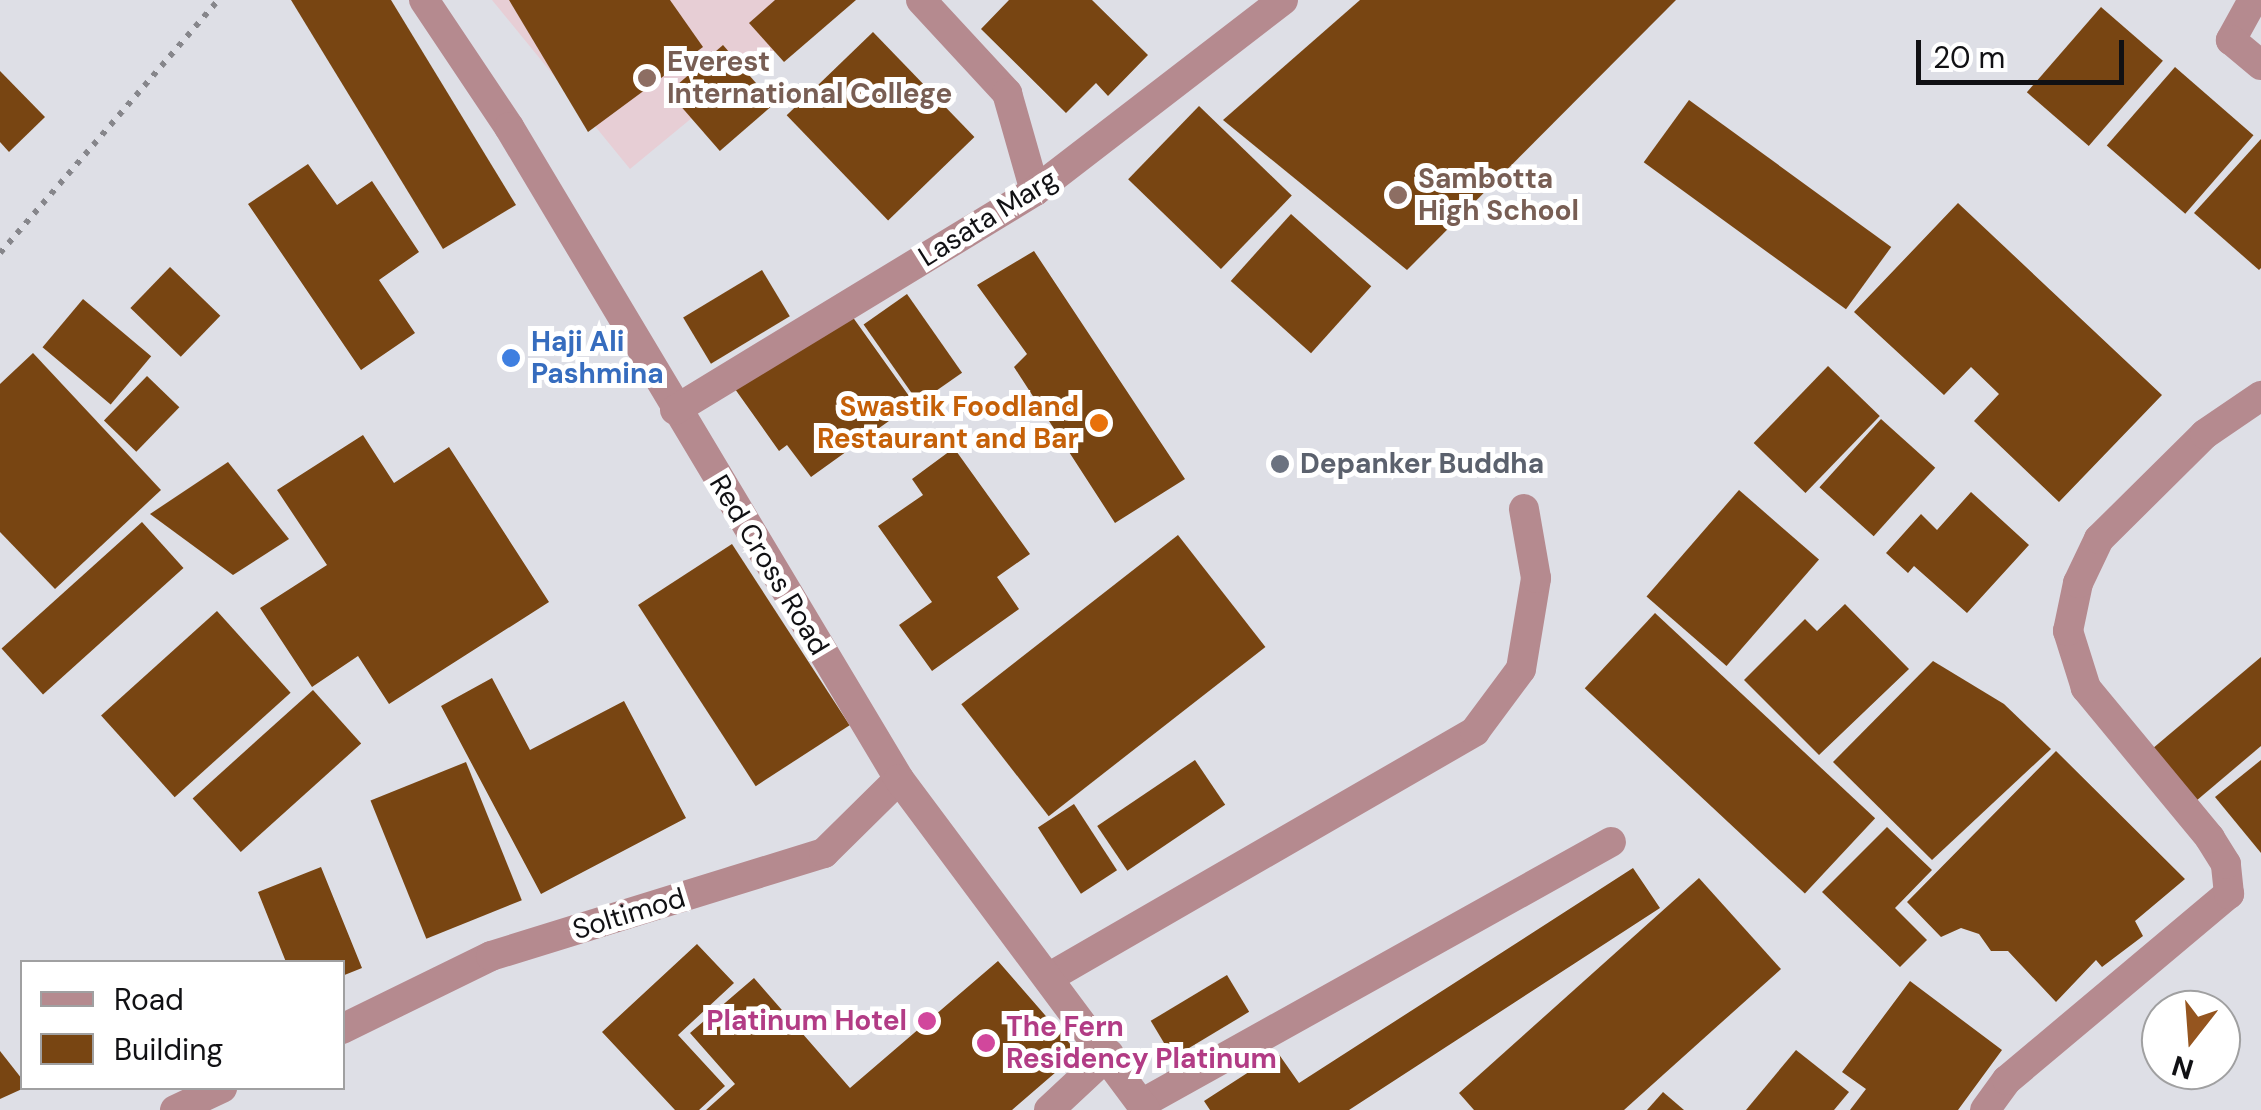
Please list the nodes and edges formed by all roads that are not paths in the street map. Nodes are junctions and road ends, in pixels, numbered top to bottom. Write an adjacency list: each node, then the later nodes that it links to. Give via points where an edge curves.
1 (424, 0): 8 (street, Red Cross Road, via 509,127)
2 (921, 0): 6 (street, via 1007,93)
3 (1283, 0): 6 (street, Lasata Marg)
4 (2253, 0): 5 (street, via 2231,40)
5 (2261, 65)
6 (1035, 190): 8 (street, Lasata Marg)
7 (2261, 396): 19 (street, via 2204,434 2099,538 2078,582 2068,631 2086,688 2210,838 2226,864 2230,894 2007,1080)
8 (675, 410): 10 (street, Red Cross Road)
9 (1524, 509): 12 (street, via 1536,578 1521,669 1475,731)
10 (899, 779): 12 (street, Red Cross Road); 13 (street, Soltimod, via 824,853 491,956)
11 (1611, 842): 16 (street)
12 (1048, 978): 14 (street, Red Cross Road)
13 (345, 1028)
14 (1110, 1054): 16 (street, Red Cross Road); 18 (street)
15 (218, 1090): 17 (street)
16 (1143, 1107)
17 (175, 1110)
18 (1048, 1110)
19 (1985, 1110)

